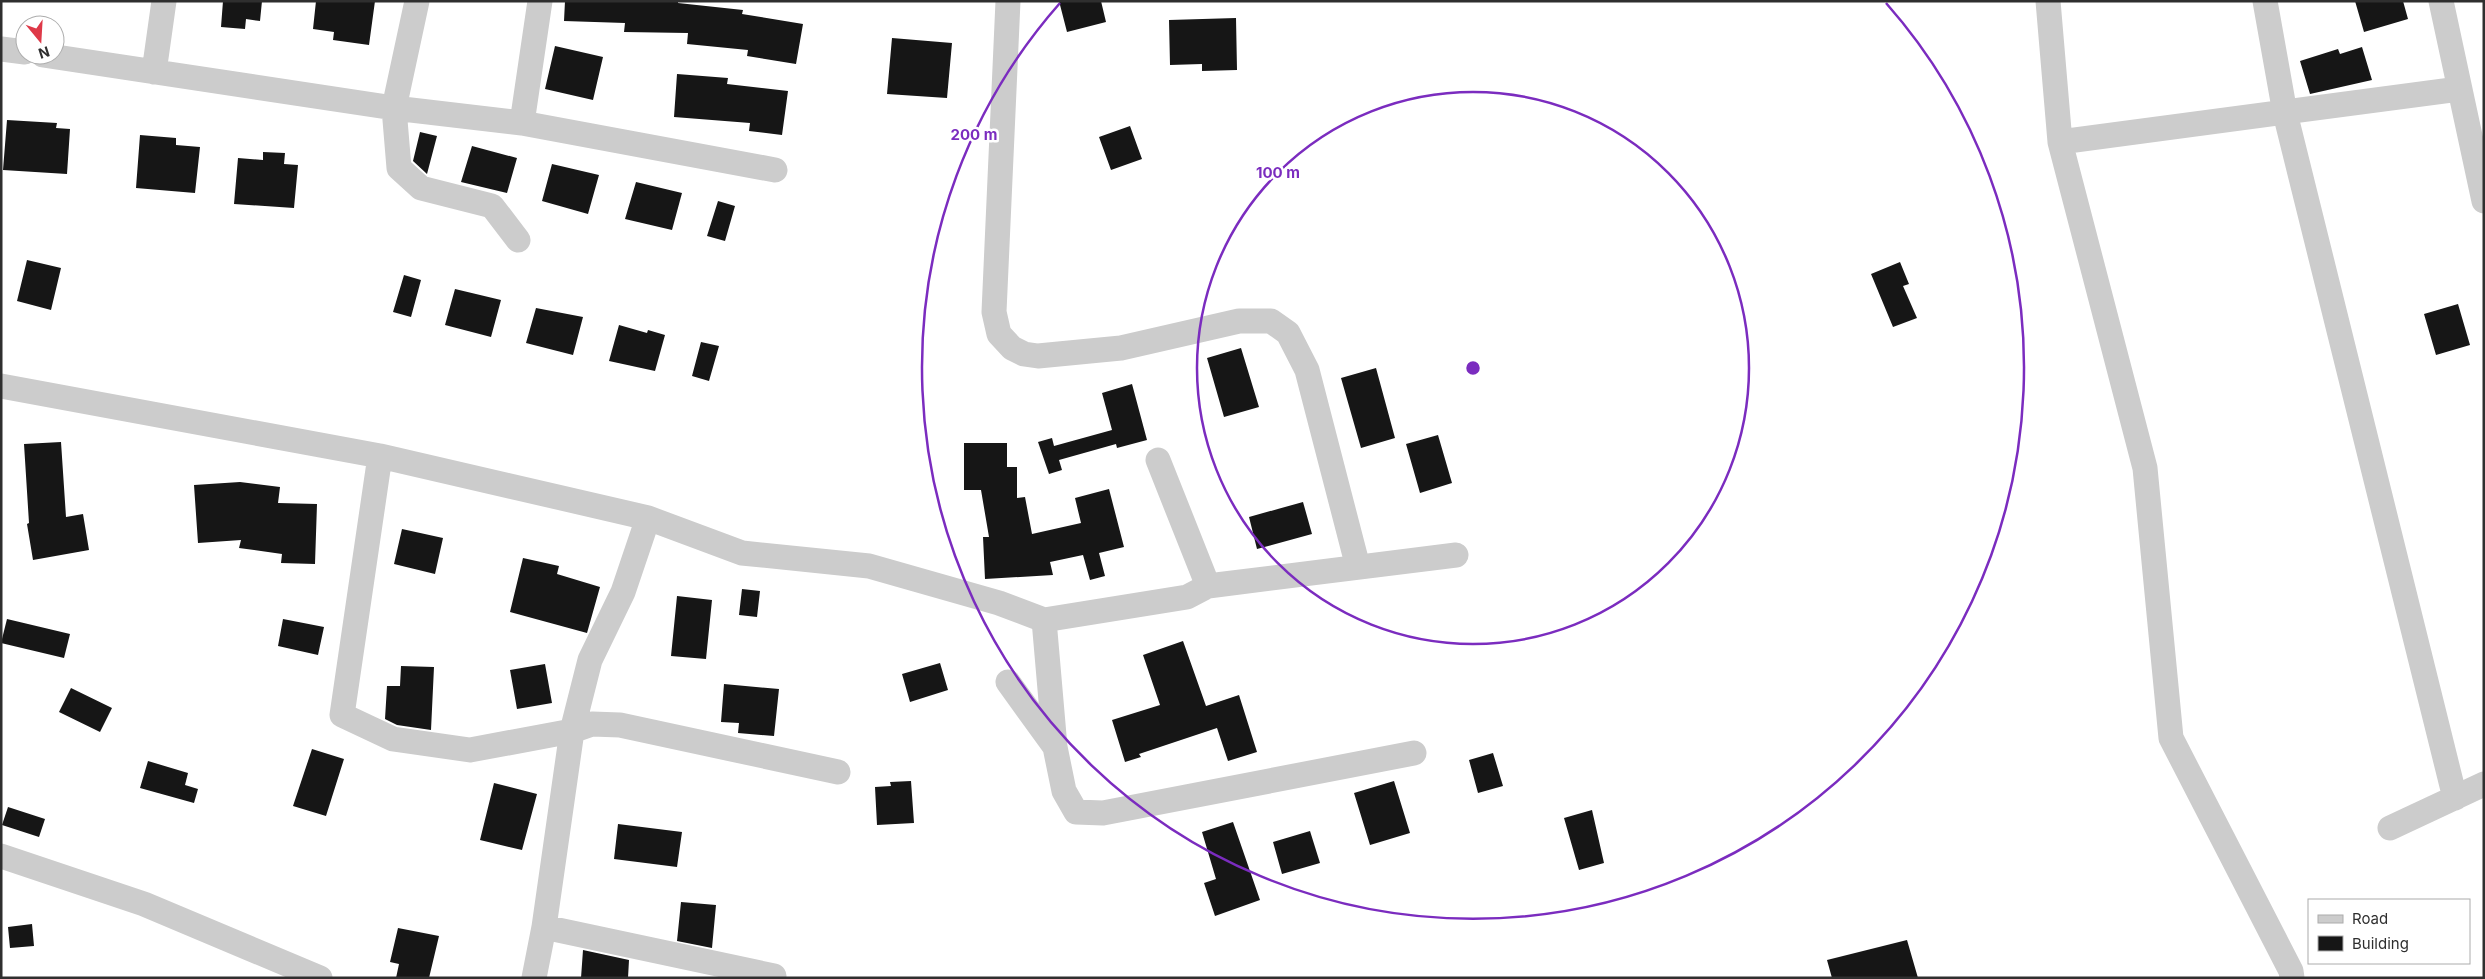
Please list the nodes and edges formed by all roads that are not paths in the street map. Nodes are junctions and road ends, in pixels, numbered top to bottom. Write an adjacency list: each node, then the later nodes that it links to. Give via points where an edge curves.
1 (164, 1): 11 (street)
2 (417, 1): 13 (street)
3 (540, 1): 15 (street)
4 (1008, 1): 25 (street, via 994,312 1000,334 1012,348 1038,356 1121,348 1238,321 1271,321 1288,333 1307,370)
5 (2048, 1): 16 (street)
6 (2265, 1): 14 (street)
7 (2440, 1): 12 (street)
8 (1, 49): 9 (street)
9 (15, 51)
10 (65, 58): 11 (street)
11 (154, 72): 13 (street)
12 (2459, 89): 14 (street); 18 (street)
13 (394, 108): 15 (street); 19 (street, via 399,168 421,188 492,206)
14 (2285, 113): 16 (street); 34 (street)
15 (522, 123): 17 (street)
16 (2060, 142): 41 (street, via 2145,468 2171,738 2292,971)
17 (775, 170)
18 (2484, 201)
19 (518, 240)
20 (1, 386): 21 (street)
21 (380, 456): 23 (street); 29 (street, via 342,715 393,739 470,750)
22 (1158, 460): 26 (street)
23 (648, 518): 27 (street, via 742,553 869,566 999,603); 29 (street, via 623,592 590,660)
24 (1456, 555): 25 (street)
25 (1358, 568): 26 (street)
26 (1208, 586): 27 (street, via 1187,597)
27 (1044, 620): 30 (street)
28 (1008, 682): 30 (street)
29 (572, 731): 32 (street, via 592,724 620,725); 37 (street)
30 (1055, 747): 31 (street, via 1064,791 1076,812 1104,813)
31 (1414, 752)
32 (838, 772)
33 (2484, 784): 34 (street)
34 (2455, 798): 35 (street)
35 (2390, 828)
36 (1, 856): 39 (street, via 144,904)
37 (544, 927): 38 (street); 40 (street)
38 (774, 976)
39 (320, 978)
40 (534, 978)
41 (2292, 978)

